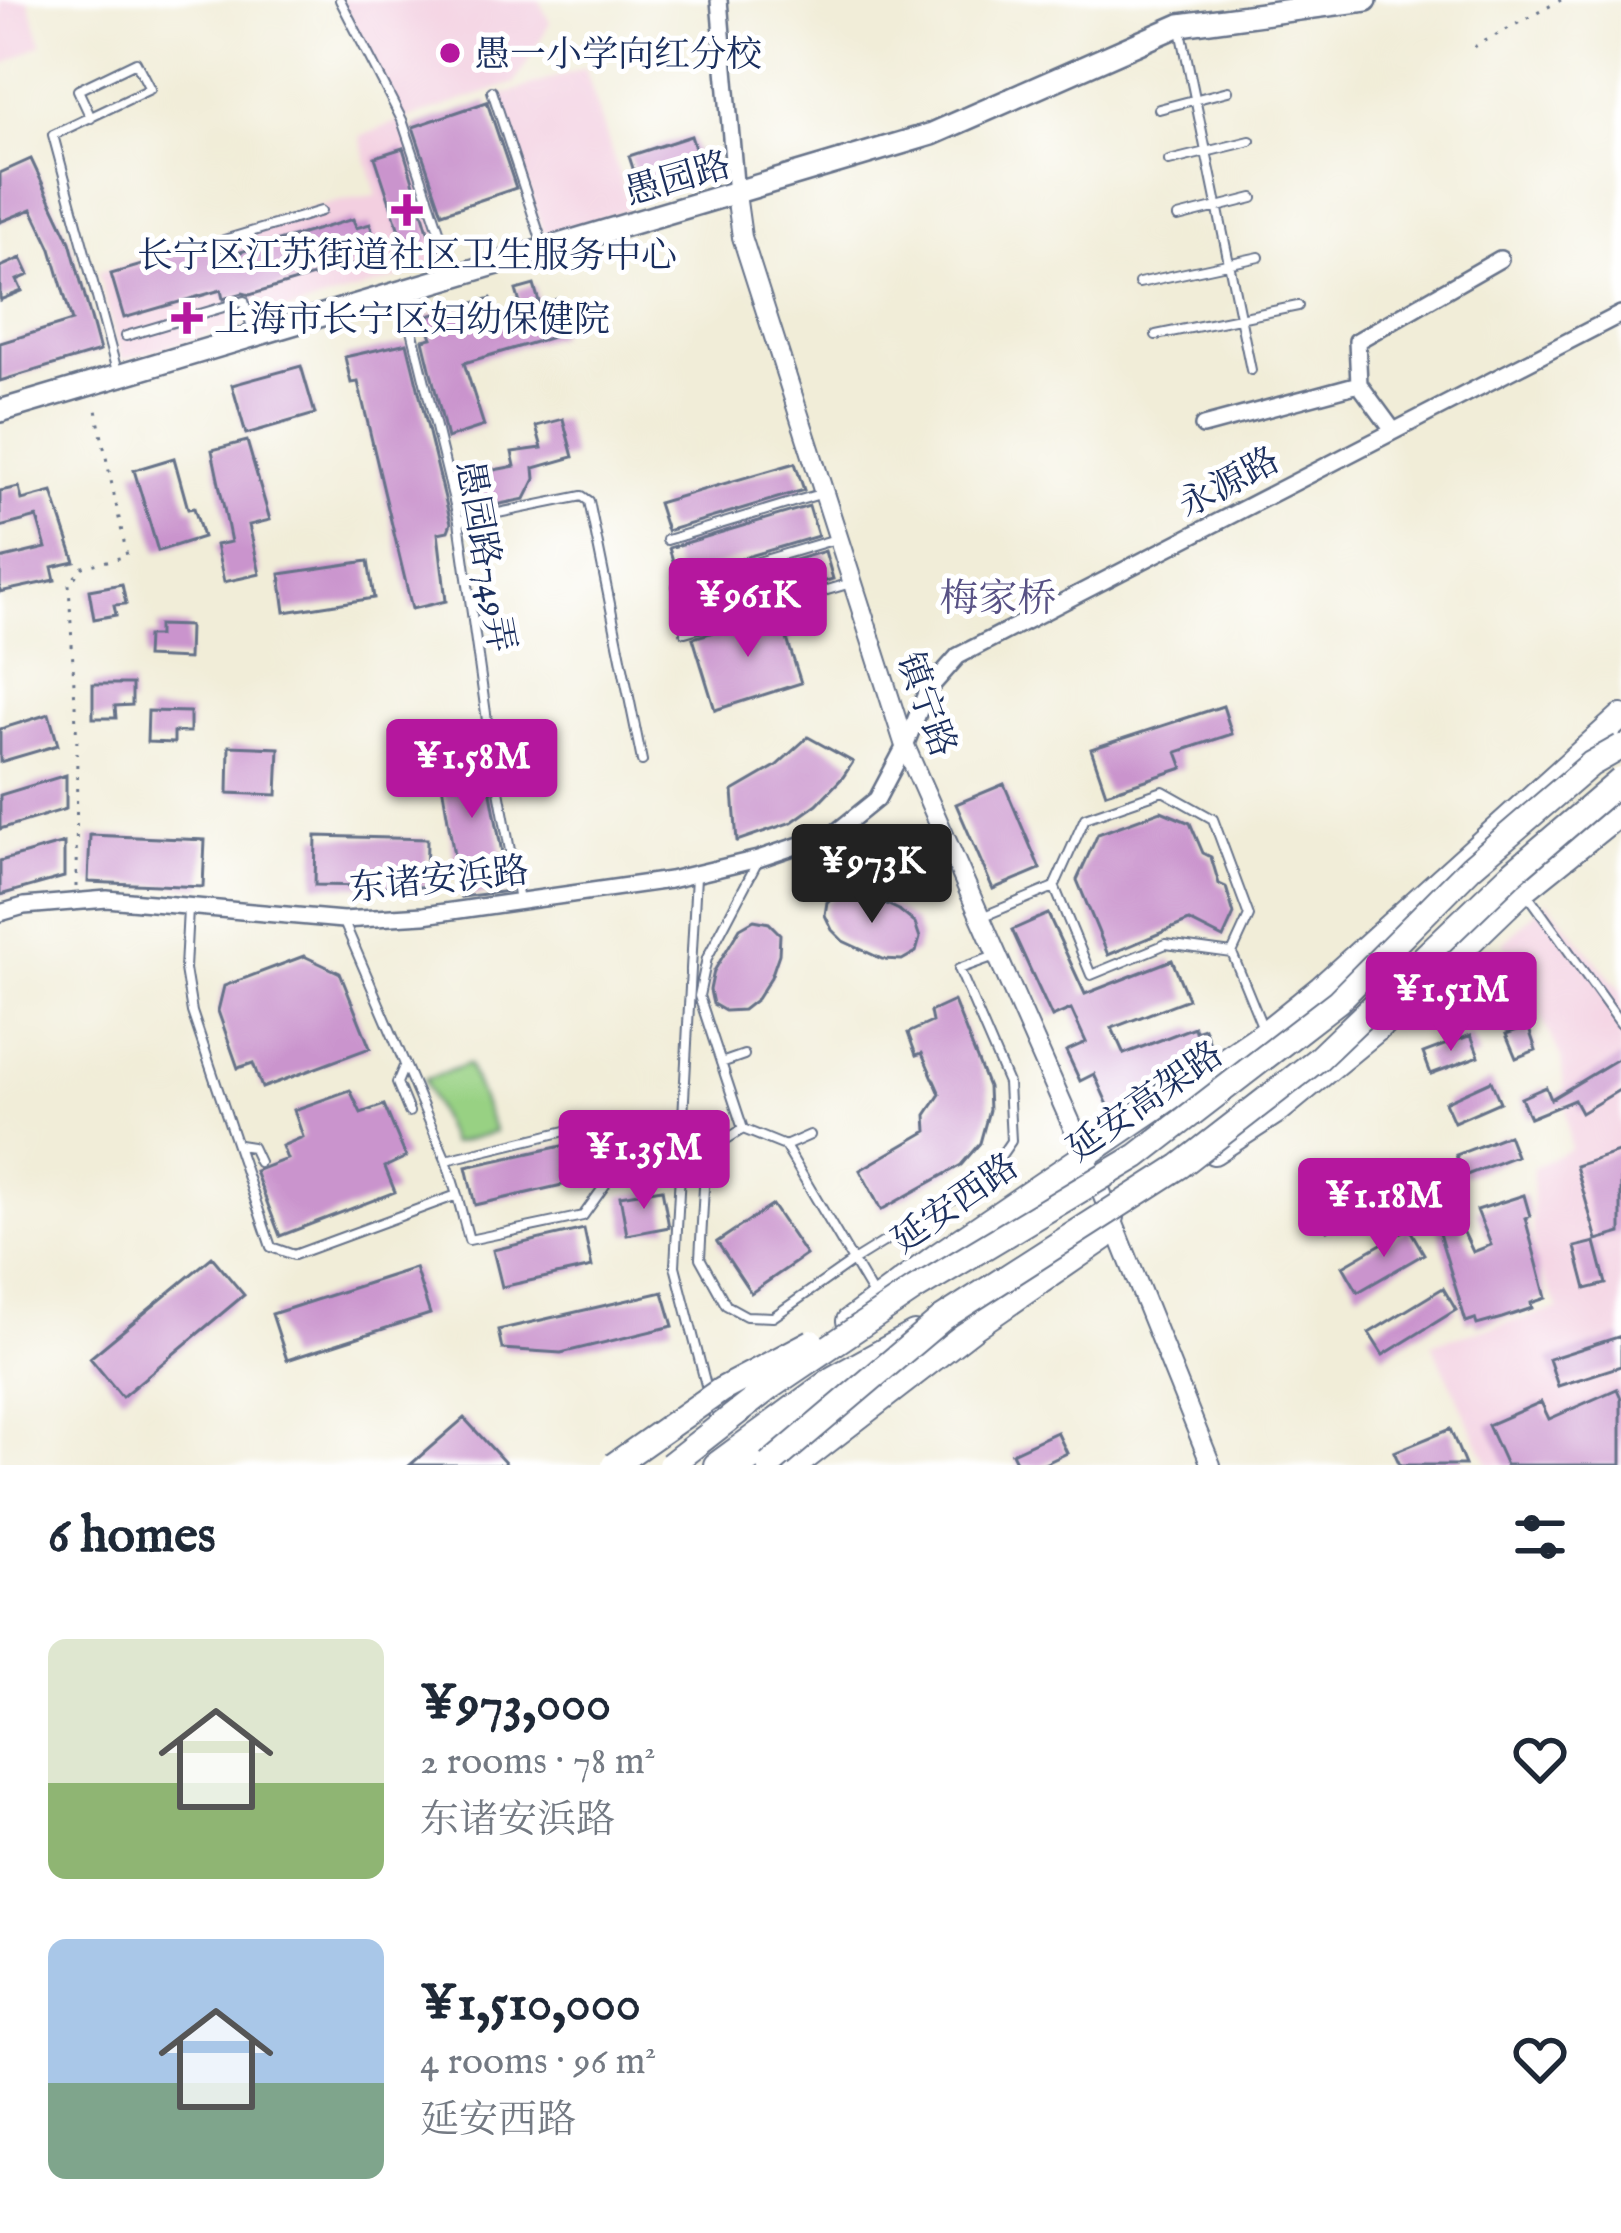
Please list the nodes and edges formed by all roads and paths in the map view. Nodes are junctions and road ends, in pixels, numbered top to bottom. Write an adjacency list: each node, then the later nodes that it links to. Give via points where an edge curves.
1 (340, 0): 25 (lane, via 402,120)
2 (719, 0): 15 (street, 镇宁路)
3 (1366, 0): 5 (main road, 愚园路)
4 (1561, 0): 6 (path)
5 (1180, 25): 9 (lane); 15 (main road, 愚园路, via 932,134)
6 (1474, 47)
7 (492, 91): 20 (lane)
8 (1228, 91): 9 (lane)
9 (1196, 99): 10 (lane); 13 (lane)
10 (1159, 109)
11 (91, 118): 11 (lane, via 150,89 136,62 77,90); 35 (lane, via 53,135)
12 (1250, 141): 13 (lane)
13 (1207, 152): 14 (lane); 17 (lane)
14 (1169, 161)
15 (736, 194): 20 (main road, 愚园路); 41 (street, 镇宁路, via 742,237)
16 (1253, 198): 17 (lane)
17 (1219, 208): 19 (lane); 24 (lane)
18 (321, 211): 21 (lane, via 224,240)
19 (1178, 217)
20 (545, 249): 25 (main road, 愚园路)
21 (229, 255)
22 (1259, 257): 24 (lane)
23 (1501, 259): 37 (street, via 1357,341)
24 (1230, 262): 26 (lane); 30 (lane)
25 (454, 276): 27 (main road, 愚园路)
26 (1139, 283)
27 (403, 292): 33 (main road, 愚园路); 42 (lane, 愚园路749弄)
28 (1298, 306): 30 (lane)
29 (1621, 314): 40 (street, 永源路)
30 (1241, 316): 31 (lane); 34 (lane)
31 (1156, 335)
32 (126, 336): 33 (lane, via 243,299)
33 (255, 336): 35 (main road, 愚园路)
34 (1251, 370)
35 (118, 376): 36 (main road, 愚园路)
36 (91, 385): 38 (main road, 愚园路); 58 (path, via 127,556 83,567 69,584)
37 (1359, 385): 39 (street); 40 (street)
38 (0, 411)
39 (1203, 426)
40 (1392, 429): 49 (street, 永源路, via 958,656 927,691)
41 (823, 493): 43 (street, 镇宁路); 44 (lane)
42 (459, 521): 51 (lane, via 582,496 589,501); 59 (lane, 愚园路749弄)
43 (836, 538): 45 (street, 镇宁路); 46 (lane)
44 (667, 540)
45 (852, 583): 47 (lane); 49 (street, 镇宁路)
46 (677, 586)
47 (685, 632)
48 (1621, 717): 67 (main road, 延安西路)
49 (905, 746): 54 (street, 东诸安浜路, via 877,799 835,833); 62 (street, 镇宁路)
50 (1621, 747): 82 (main road, 延安高架路, bridge, via 1471,867 1320,1016 1137,1156)
51 (642, 761)
52 (1621, 780): 84 (main road, 延安高架路, bridge, via 1318,1060 1180,1166)
53 (1621, 812): 57 (main road)
54 (758, 860): 55 (street, 东诸安浜路); 69 (lane, via 707,958 699,996)
55 (696, 874): 59 (street, 东诸安浜路); 85 (lane, via 675,1266)
56 (1054, 887): 62 (lane); 64 (lane, via 1091,975 1166,944); 64 (lane, via 1085,818 1163,791 1214,819 1249,916)
57 (1524, 890): 66 (lane); 80 (main road, via 1392,1017 1280,1109)
58 (76, 901): 60 (street, 东诸安浜路); 61 (street, 东诸安浜路)
59 (519, 902): 63 (street, 东诸安浜路)
60 (188, 907): 63 (street, 东诸安浜路); 74 (lane, via 184,969 192,1012)
61 (0, 914)
62 (980, 918): 65 (street, 镇宁路)
63 (343, 920): 70 (lane)
64 (1232, 953): 67 (lane)
65 (996, 956): 76 (street, 镇宁路); 81 (lane, via 959,969 1008,1084 1010,1141 984,1180)
66 (1621, 1024)
67 (1265, 1033): 76 (main road, 延安西路)
68 (744, 1055): 69 (lane)
69 (721, 1063): 72 (lane)
70 (405, 1064): 71 (lane, via 397,1083); 77 (lane)
71 (409, 1112)
72 (742, 1129): 75 (lane); 81 (lane, via 706,1152 700,1258 726,1305 773,1317)
73 (810, 1135): 75 (lane)
74 (238, 1145): 78 (lane, via 251,1147); 79 (lane, via 271,1246 293,1255)
75 (785, 1146): 81 (lane)
76 (1085, 1154): 80 (street, 镇宁路); 83 (main road, 延安西路)
77 (446, 1160): 79 (lane); 79 (lane, via 582,1127 596,1137 605,1185 583,1216 469,1240)
78 (259, 1162)
79 (457, 1195)
80 (1112, 1217): 86 (main road, via 882,1359); 91 (main road, via 1105,1237); 92 (street, 镇宁路)
81 (853, 1261): 83 (lane)
82 (915, 1289): 87 (main road, bridge, via 721,1390); 89 (main road, 延安高架路, bridge)
83 (876, 1301): 85 (main road, 延安西路)
84 (943, 1318): 86 (main road, bridge); 90 (main road, 延安高架路, bridge, via 834,1378)
85 (715, 1420): 88 (main road, 延安西路)
86 (753, 1464)
87 (614, 1465)
88 (655, 1465)
89 (670, 1465)
90 (716, 1465)
91 (796, 1465)
92 (1211, 1465)

